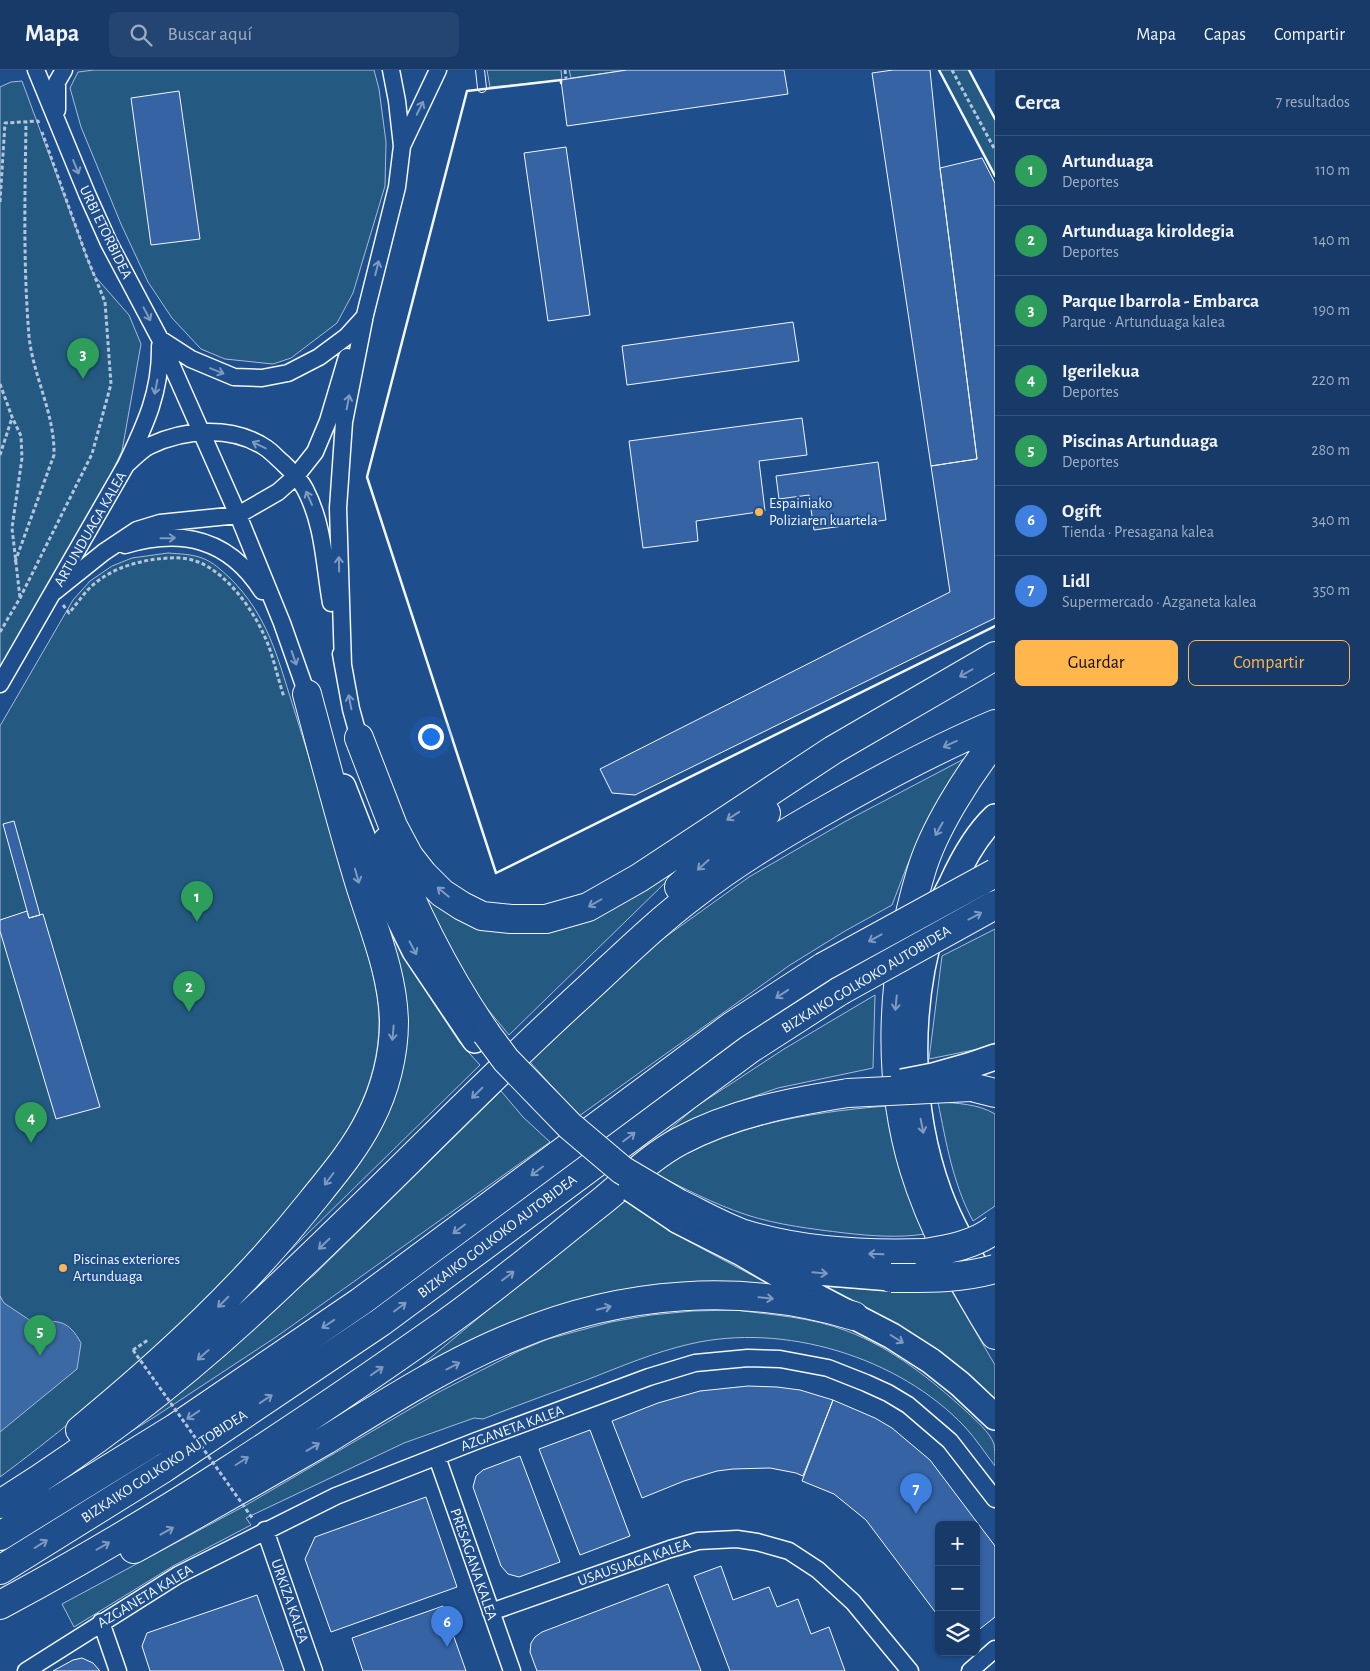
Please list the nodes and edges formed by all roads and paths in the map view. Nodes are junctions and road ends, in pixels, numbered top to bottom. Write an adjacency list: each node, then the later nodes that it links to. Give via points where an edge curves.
1 (36, 70): 11 (street, URBI ETORBIDEA)
2 (64, 70): 11 (street, URBI ETORBIDEA, via 56,82)
3 (391, 70): 12 (street)
4 (438, 70): 12 (street, one-way to 4)
5 (480, 70): 9 (lane)
6 (565, 70): 8 (path)
7 (952, 70): 13 (path)
8 (566, 79)
9 (482, 88)
10 (26, 122): 14 (path, via 5,122); 25 (path, via 24,241 29,337 55,440 54,455); 27 (path, via 38,121 105,302 111,384 92,454)
11 (58, 122): 16 (street, URBI ETORBIDEA, one-way to 16, via 109,242)
12 (402, 146): 15 (street, one-way to 12, via 397,187)
13 (995, 150)
14 (0, 202)
15 (360, 321): 16 (street, one-way to 15, via 191,359 234,378 262,378 288,373 319,357 346,337); 22 (street, via 328,421 315,452); 31 (street, one-way to 15, via 338,508 344,422)
16 (160, 339): 19 (street, URBI ETORBIDEA); 21 (street, ARTUNDUAGA KALEA, one-way to 21, via 160,365 152,408)
17 (0, 384): 18 (path)
18 (12, 417): 20 (path); 25 (path, via 21,436 22,458 12,528)
19 (201, 432): 21 (street, ARTUNDUAGA KALEA, via 175,436 147,447); 22 (street, ARTUNDUAGA KALEA, one-way to 19, via 266,447 236,434); 23 (street, URBI ETORBIDEA)
20 (0, 455)
21 (126, 465): 26 (street, ARTUNDUAGA KALEA)
22 (296, 476): 23 (street, via 278,492); 31 (street, ARTUNDUAGA KALEA, one-way to 22, via 315,512)
23 (238, 515): 24 (street, ARTUNDUAGA KALEA, via 160,523 138,530); 28 (street, URBI ETORBIDEA)
24 (104, 552): 26 (street, ARTUNDUAGA KALEA); 28 (street, ARTUNDUAGA KALEA, one-way to 28, via 168,537 192,538 210,544 228,554 250,575)
25 (15, 562): 27 (path)
26 (54, 592): 32 (street, ARTUNDUAGA KALEA); 34 (path, via 70,613 93,584 134,563 168,558 202,564 215,571 240,596)
27 (20, 598): 29 (path)
28 (282, 623): 34 (street, one-way to 34)
29 (0, 632)
30 (995, 656): 33 (highway, one-way to 33)
31 (343, 665): 36 (street, one-way to 31)
32 (0, 684)
33 (938, 690): 36 (highway, one-way to 36, via 833,750 639,878 588,907 546,919 512,920 482,916 449,897 423,874 393,826); 42 (highway, one-way to 42, via 799,788 721,849 644,918)
34 (296, 697): 41 (main road, one-way to 41, via 415,951); 56 (highway, one-way to 56, via 388,973 394,1023 388,1072 378,1100 360,1137 341,1164 245,1280 165,1357 65,1443)
35 (995, 724): 42 (highway, one-way to 42, via 902,767 786,832 740,862 663,919)
36 (359, 738): 41 (highway, via 366,779 402,881)
37 (995, 741): 52 (highway, one-way to 52, via 963,787 921,871 904,939 895,1014 895,1063 902,1123 914,1169 950,1256)
38 (995, 816): 50 (main road, one-way to 50, via 962,861 935,920 920,980 916,1013 918,1104 928,1155 953,1226)
39 (995, 873): 60 (highway, BIZKAIKO GOLKOKO AUTOBIDEA, one-way to 60, bridge, via 823,967 709,1043 360,1302 175,1428)
40 (995, 905): 61 (highway, BIZKAIKO GOLKOKO AUTOBIDEA, one-way to 40, bridge, via 164,1468 380,1322 750,1049 840,991)
41 (480, 1036): 44 (highway, bridge, via 570,1126)
42 (524, 1047): 58 (highway, one-way to 58, via 253,1311 126,1417)
43 (983, 1076): 62 (highway, one-way to 43, bridge, via 175,1504 365,1380 528,1261 658,1154 702,1131 792,1102)
44 (678, 1211): 45 (highway, one-way to 44, bridge, via 966,1245 925,1253 860,1253 772,1241); 46 (main road)
45 (995, 1229)
46 (740, 1252): 49 (main road, one-way to 49, via 792,1270); 51 (main road)
47 (995, 1255): 49 (main road, bridge, via 968,1264)
48 (995, 1269): 49 (highway, bridge, via 966,1276)
49 (891, 1278)
50 (995, 1300)
51 (854, 1316): 54 (main road, one-way to 54, via 931,1361); 64 (highway, one-way to 51, via 71,1584 241,1490 431,1378 513,1336 542,1325 608,1307 692,1295 736,1294 798,1301)
52 (995, 1335)
53 (153, 1336): 59 (path, bridge, via 133,1350)
54 (995, 1417)
55 (437, 1457): 57 (street, AZGANETA KALEA, via 649,1377 695,1363 748,1358 780,1359 828,1368 866,1382 908,1405 950,1441); 59 (street, AZGANETA KALEA); 63 (street, PRESAGANA KALEA)
56 (0, 1493)
57 (995, 1499)
58 (0, 1504)
59 (259, 1525): 65 (street, AZGANETA KALEA); 69 (street, URKIZA KALEA)
60 (0, 1536)
61 (0, 1570)
62 (0, 1604)
63 (491, 1612): 70 (street, PRESAGANA KALEA); 71 (street, USAUSUAGA KALEA, via 698,1540 737,1539 789,1551 818,1570 853,1602)
64 (0, 1619)
65 (101, 1622): 67 (street, AZGANETA KALEA); 68 (street)
66 (995, 1650): 72 (street)
67 (26, 1671)
68 (118, 1671)
69 (314, 1671)
70 (512, 1671)
71 (910, 1671)
72 (970, 1671)

